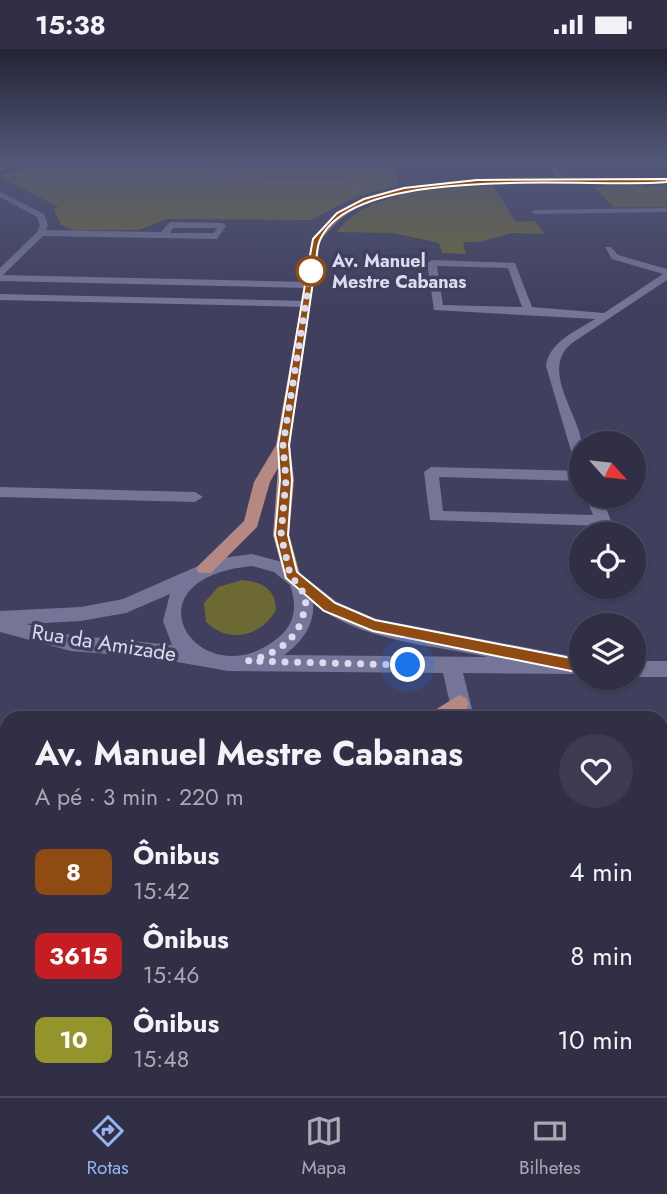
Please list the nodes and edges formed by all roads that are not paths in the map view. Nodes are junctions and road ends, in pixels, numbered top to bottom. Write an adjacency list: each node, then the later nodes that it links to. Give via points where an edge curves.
1 (26, 208): 5 (street, via 41,216)
2 (352, 208): 10 (main road, via 320,233)
3 (667, 211): 4 (street)
4 (535, 212)
5 (41, 233): 6 (street); 9 (street)
6 (164, 235): 6 (street, via 217,236 222,226 170,225)
7 (608, 249): 8 (street, via 615,257)
8 (667, 274): 14 (street)
9 (0, 276): 10 (street)
10 (308, 285): 12 (main road)
11 (0, 297): 12 (street)
12 (306, 304): 16 (main road)
13 (528, 310): 13 (street, via 512,265 432,263 438,308); 14 (street)
14 (604, 316): 15 (street, via 557,349 551,360)
15 (571, 431)
16 (283, 445): 21 (main road, via 262,482 251,523); 22 (main road, via 286,480 281,535)
17 (569, 476): 20 (street, via 431,472 436,516 603,520)
18 (0, 492): 19 (street)
19 (195, 497)
20 (598, 508)
21 (198, 573): 22 (street, Rua da Amizade, via 236,560 252,560 266,562); 23 (street, Rua da Amizade, via 126,606 80,614); 25 (street, Rua da Amizade, via 174,600 172,628 192,653)
22 (295, 579): 26 (street, Rua da Amizade, via 306,607 297,632 268,655); 27 (street, Rua da Amizade, via 330,607 373,625)
23 (0, 618)
24 (0, 625): 25 (street, Rua da Amizade, via 71,643 149,649)
25 (209, 660): 26 (street, Rua da Amizade)
26 (248, 661): 28 (street, Rua da Amizade)
27 (569, 665)
28 (451, 666): 29 (street, Rua da Amizade); 32 (street)
29 (569, 666)
30 (646, 669): 31 (street)
31 (667, 669)
32 (455, 711)

